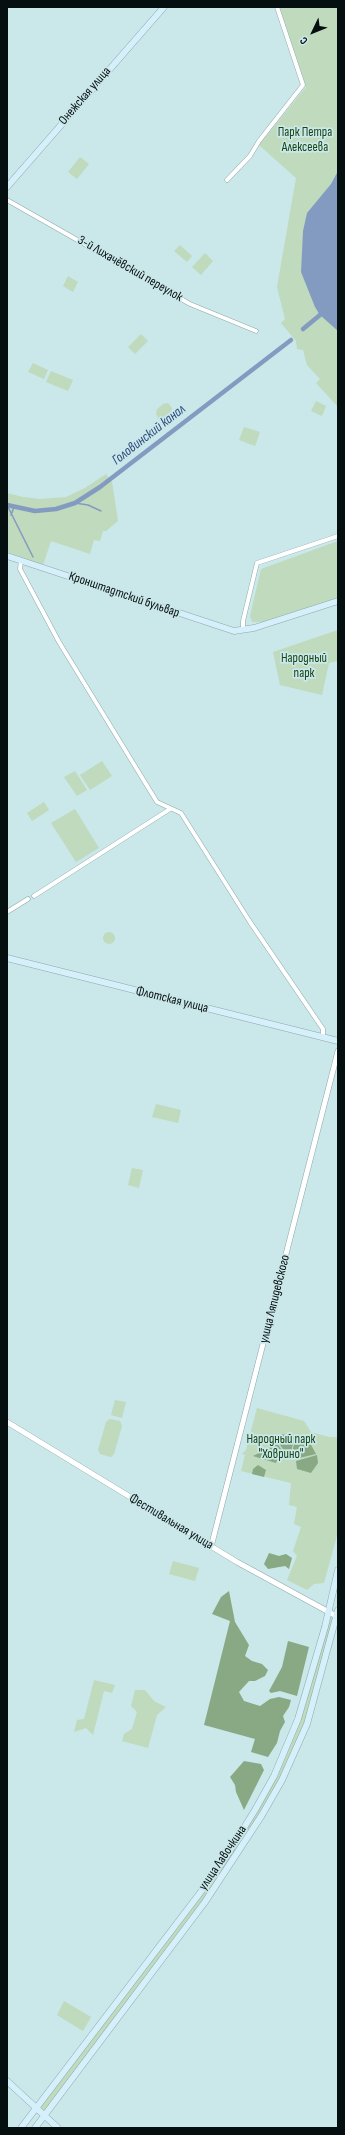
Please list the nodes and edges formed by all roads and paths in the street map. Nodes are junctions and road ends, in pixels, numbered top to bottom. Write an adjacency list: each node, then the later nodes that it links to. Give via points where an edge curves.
1 (164, 7): 4 (main road, Онежская улица)
2 (277, 7): 3 (street, via 303,86 259,140 250,156)
3 (227, 180)
4 (7, 187)
5 (7, 200): 6 (street, 3-й Лихачёвский переулок, via 190,304)
6 (256, 331)
7 (338, 536): 11 (street, via 257,563)
8 (7, 556): 9 (main road, Кронштадтский бульвар)
9 (21, 560): 11 (main road, Кронштадтский бульвар, via 196,620 228,630); 12 (street, via 20,569 72,664 157,802)
10 (338, 601): 11 (main road, Кронштадтский бульвар)
11 (243, 630)
12 (170, 809): 13 (street); 17 (street, via 181,813 250,922 323,1029)
13 (34, 896)
14 (28, 900): 15 (street)
15 (7, 912)
16 (7, 958): 17 (main road, Флотская улица)
17 (323, 1037): 18 (main road, Флотская улица)
18 (338, 1041)
19 (338, 1051): 21 (street, улица Ляпидевского)
20 (7, 1422): 21 (street, Фестивальная улица)
21 (211, 1547): 23 (street, Фестивальная улица)
22 (338, 1570): 23 (main road, улица Лавочкина)
23 (328, 1612): 24 (street, Фестивальная улица); 25 (main road, улица Лавочкина, via 298,1719 286,1749 255,1810)
24 (338, 1614): 26 (main road, улица Лавочкина, via 313,1706 295,1753 262,1815)
25 (224, 1860): 26 (street, via 225,1866); 27 (main road, улица Лавочкина)
26 (231, 1865): 28 (main road, улица Лавочкина)
27 (217, 1870): 28 (street, via 223,1869); 30 (main road, улица Лавочкина)
28 (224, 1875): 31 (main road, улица Лавочкина)
29 (7, 2081): 30 (main road)
30 (36, 2108): 31 (main road); 32 (main road, улица Лавочкина)
31 (44, 2116): 33 (main road, улица Лавочкина); 34 (main road)
32 (21, 2128)
33 (35, 2128)
34 (58, 2128)

